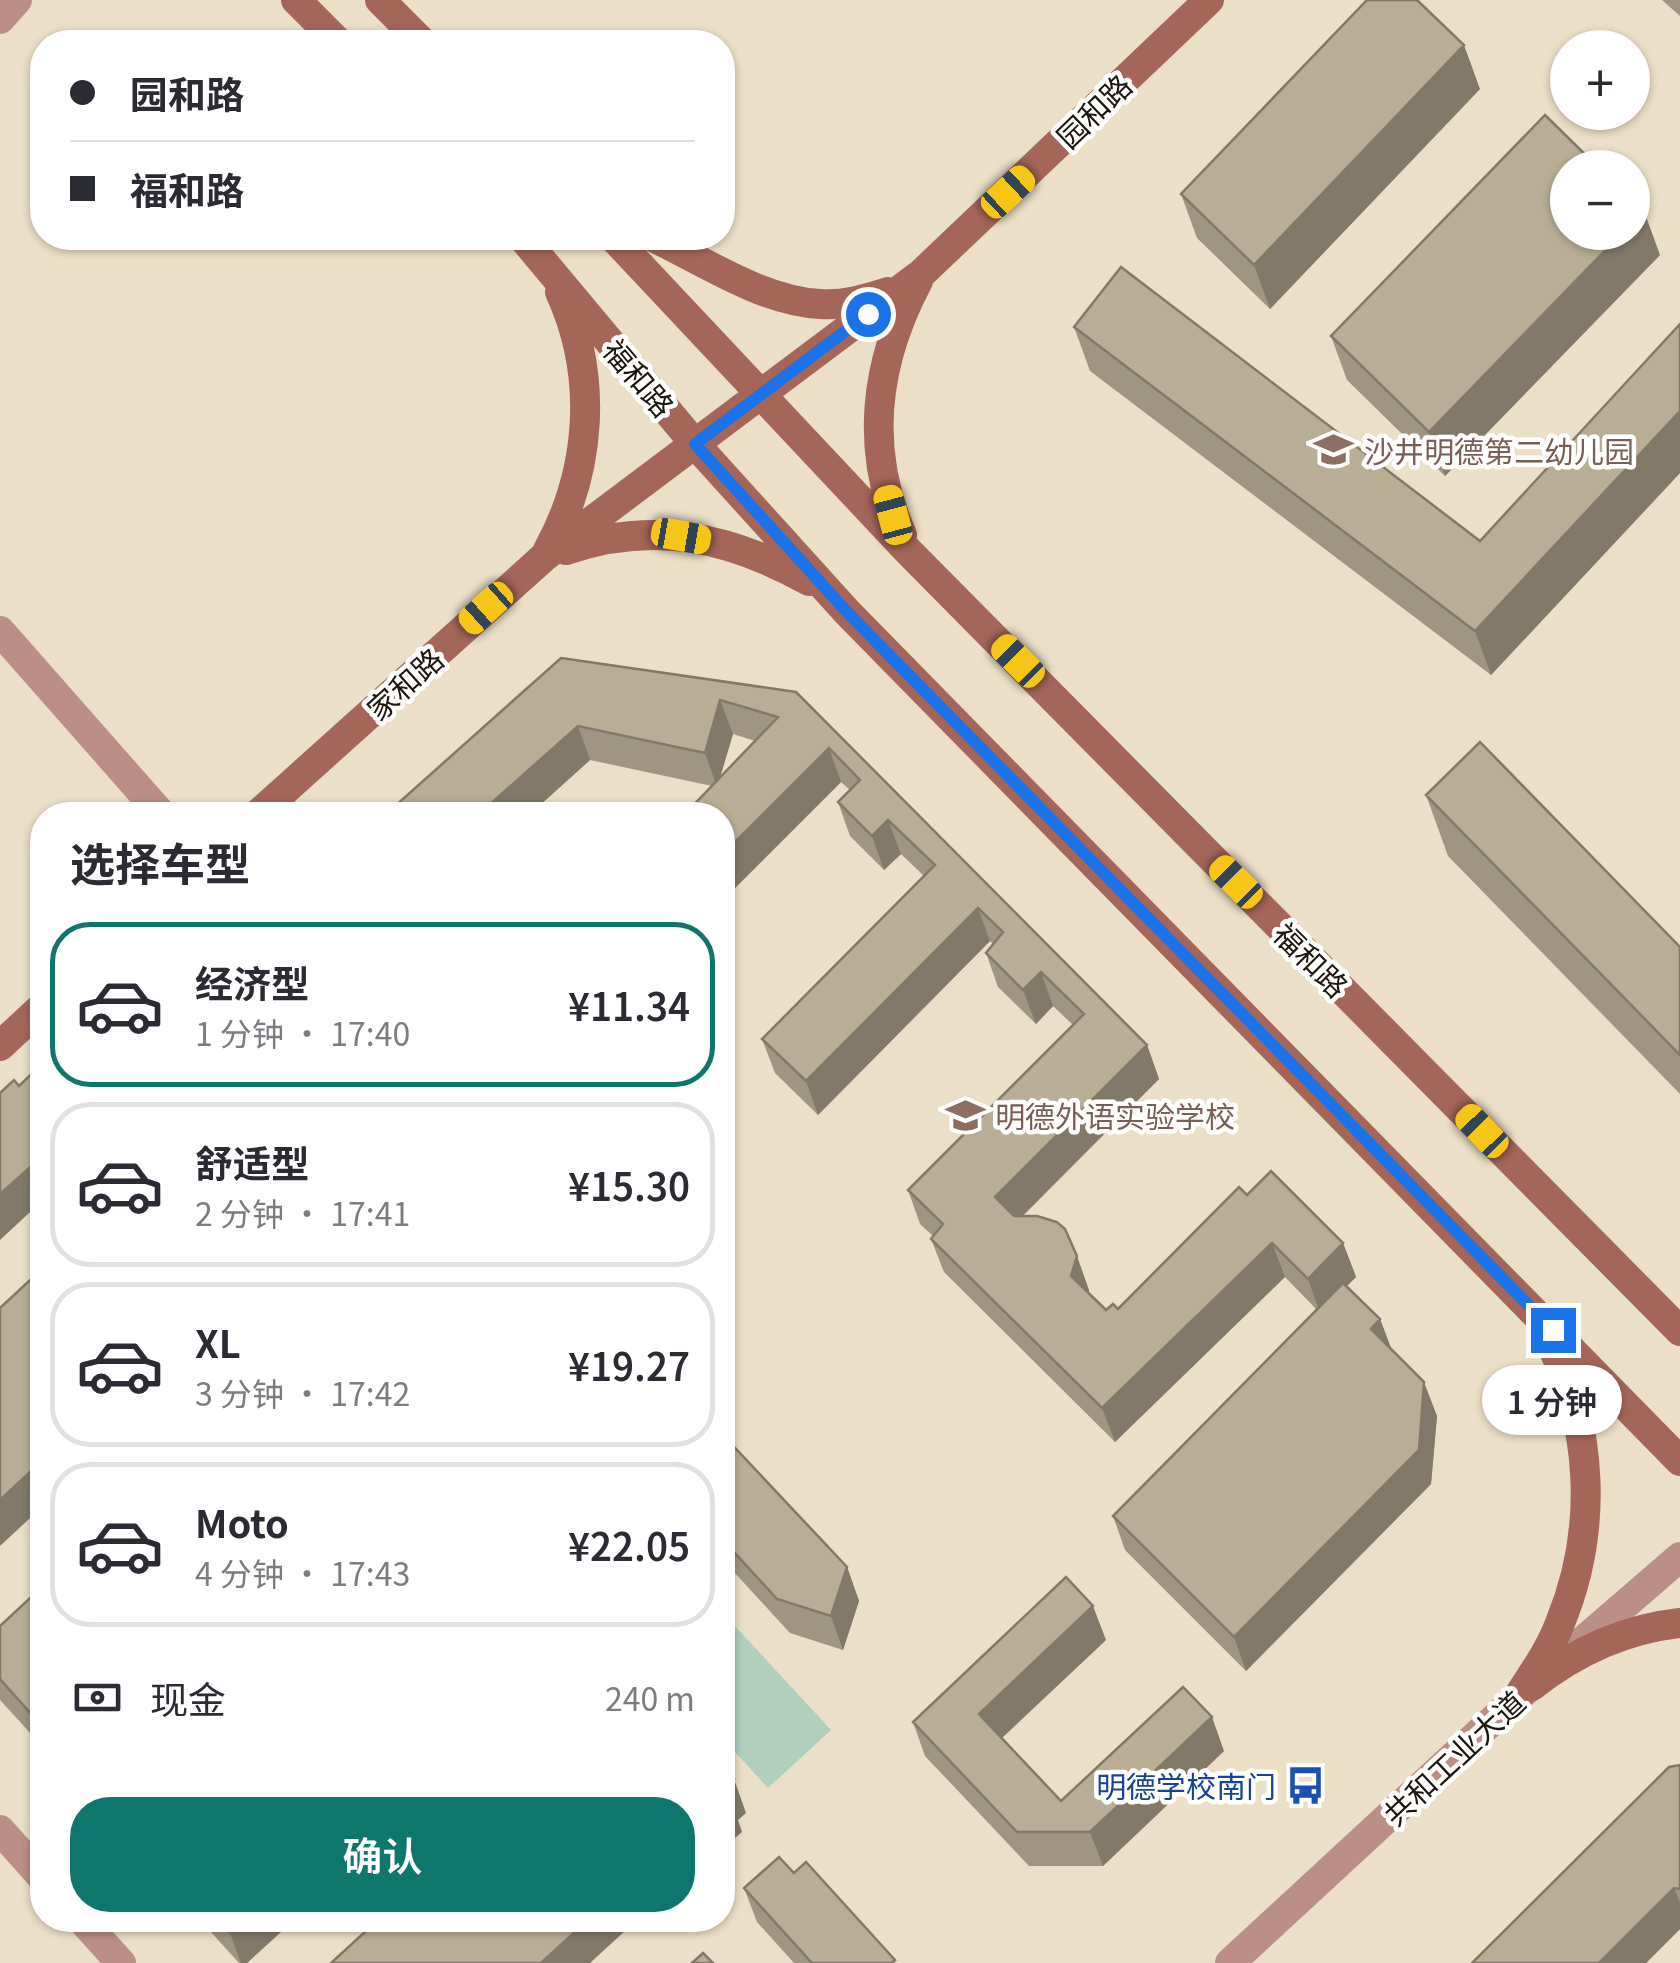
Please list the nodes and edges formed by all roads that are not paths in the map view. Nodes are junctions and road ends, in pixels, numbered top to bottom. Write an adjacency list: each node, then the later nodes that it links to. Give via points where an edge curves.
1 (17, 0): 5 (street)
2 (296, 0): 6 (main road)
3 (380, 0): 7 (main road)
4 (1209, 0): 12 (main road, 园和路)
5 (0, 19)
6 (326, 30)
7 (410, 30)
8 (533, 250): 11 (main road, 福和路)
9 (625, 250): 13 (main road, 福和路)
10 (680, 250): 12 (main road, via 786,299 821,304 891,292)
11 (548, 268): 14 (main road, 福和路); 16 (main road, via 567,307 586,392 578,479)
12 (921, 274): 13 (main road, 园和路); 15 (main road, via 893,334 880,399 883,477)
13 (761, 394): 14 (main road, 园和路); 15 (main road, 福和路)
14 (695, 444): 16 (main road, 家和路); 17 (main road, 福和路)
15 (908, 551): 23 (main road, 福和路)
16 (544, 557): 17 (main road, via 634,535 727,544 812,582); 20 (main road, 家和路)
17 (847, 612): 25 (main road, 福和路)
18 (0, 631): 19 (street)
19 (151, 802)
20 (271, 802)
21 (30, 1019): 22 (main road)
22 (0, 1046)
23 (1592, 1242): 24 (main road); 26 (main road, 福和路)
24 (1680, 1300)
25 (1528, 1304): 27 (main road, 福和路); 30 (main road, via 1550,1340 1578,1419 1586,1502 1574,1585 1560,1625)
26 (1680, 1331)
27 (1680, 1460)
28 (1680, 1557): 30 (street, 共和工业大道)
29 (1680, 1623): 30 (main road, via 1584,1651)
30 (1518, 1697): 35 (street, 共和工业大道)
31 (0, 1830): 32 (street)
32 (30, 1864)
33 (93, 1932): 34 (street)
34 (121, 1963)
35 (1230, 1963)

